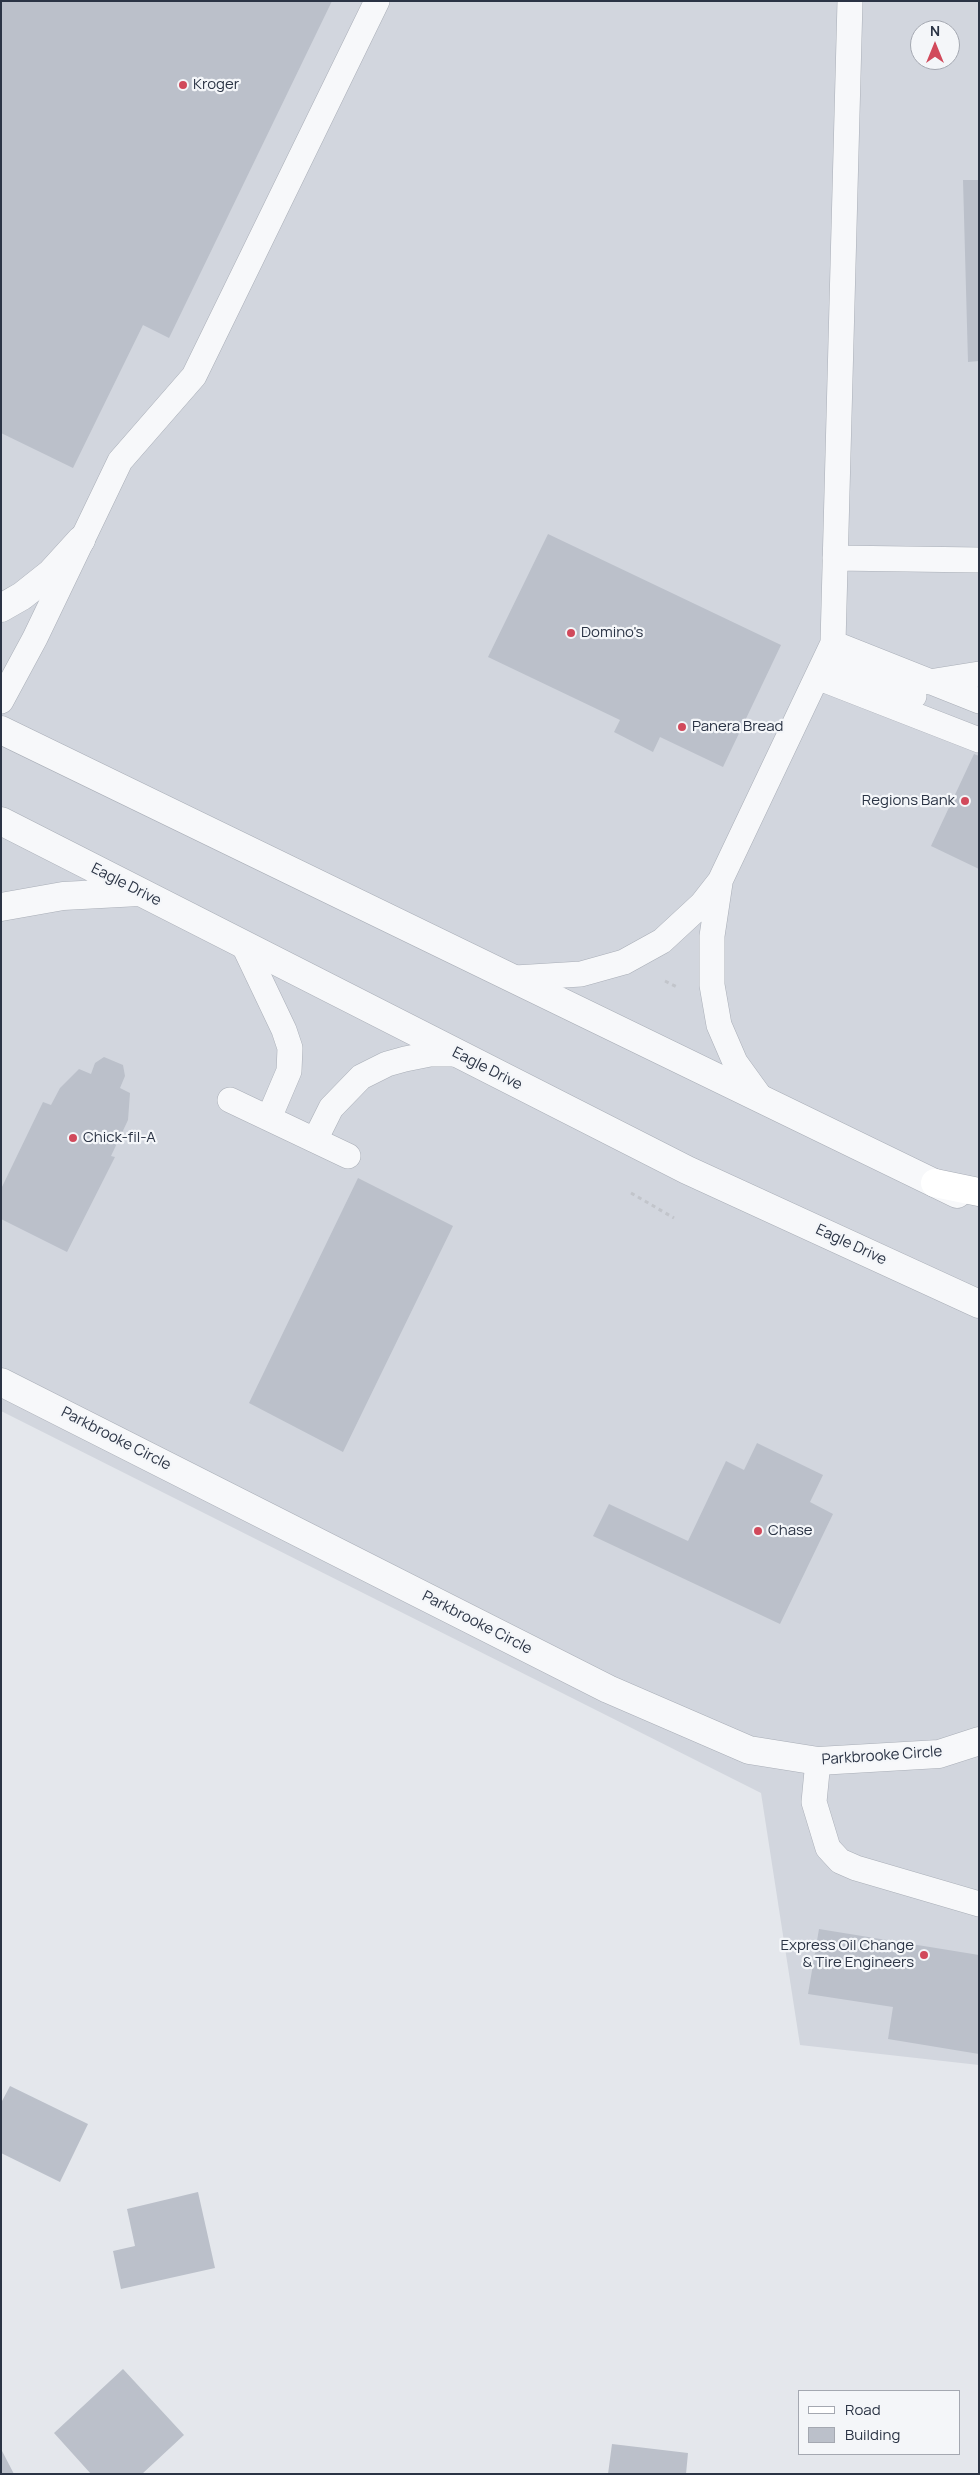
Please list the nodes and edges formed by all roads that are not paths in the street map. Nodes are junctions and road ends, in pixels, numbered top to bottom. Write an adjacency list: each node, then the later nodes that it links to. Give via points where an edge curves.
1 (377, 1): 3 (lane, via 194,376 120,461)
2 (850, 1): 4 (lane)
3 (81, 540): 6 (street, via 51,572 22,596); 11 (lane)
4 (835, 558): 5 (lane); 7 (lane)
5 (979, 560)
6 (1, 608)
7 (825, 660): 9 (lane); 13 (lane); 15 (lane); 17 (lane)
8 (979, 674): 9 (lane)
9 (929, 682): 10 (lane); 12 (lane)
10 (979, 690)
11 (1, 701)
12 (979, 701)
13 (979, 723)
14 (1, 730): 21 (street)
15 (979, 740)
16 (1, 821): 18 (street, Eagle Drive)
17 (720, 881): 21 (lane, via 684,924 636,956 581,974); 23 (lane, via 712,936 712,985 720,1026 735,1062)
18 (140, 892): 19 (street, via 63,896); 20 (street, Eagle Drive)
19 (1, 907)
20 (244, 946): 22 (street, Eagle Drive); 25 (lane, via 290,1048 289,1071)
21 (515, 978): 23 (street)
22 (456, 1054): 26 (lane, via 430,1054 405,1059 361,1077 331,1108); 31 (street, Eagle Drive, via 687,1170)
23 (761, 1098): 28 (street)
24 (230, 1100): 25 (lane)
25 (268, 1118): 26 (lane)
26 (315, 1140): 27 (lane)
27 (348, 1156)
28 (936, 1183): 29 (main road); 30 (street)
29 (979, 1192)
30 (979, 1205)
31 (979, 1304)
32 (1, 1382): 34 (street, Parkbrooke Circle, via 608,1689 750,1750)
33 (979, 1742): 34 (street, Parkbrooke Circle, via 939,1754)
34 (818, 1762): 35 (lane, via 814,1802 828,1848 840,1861)
35 (979, 1904)

